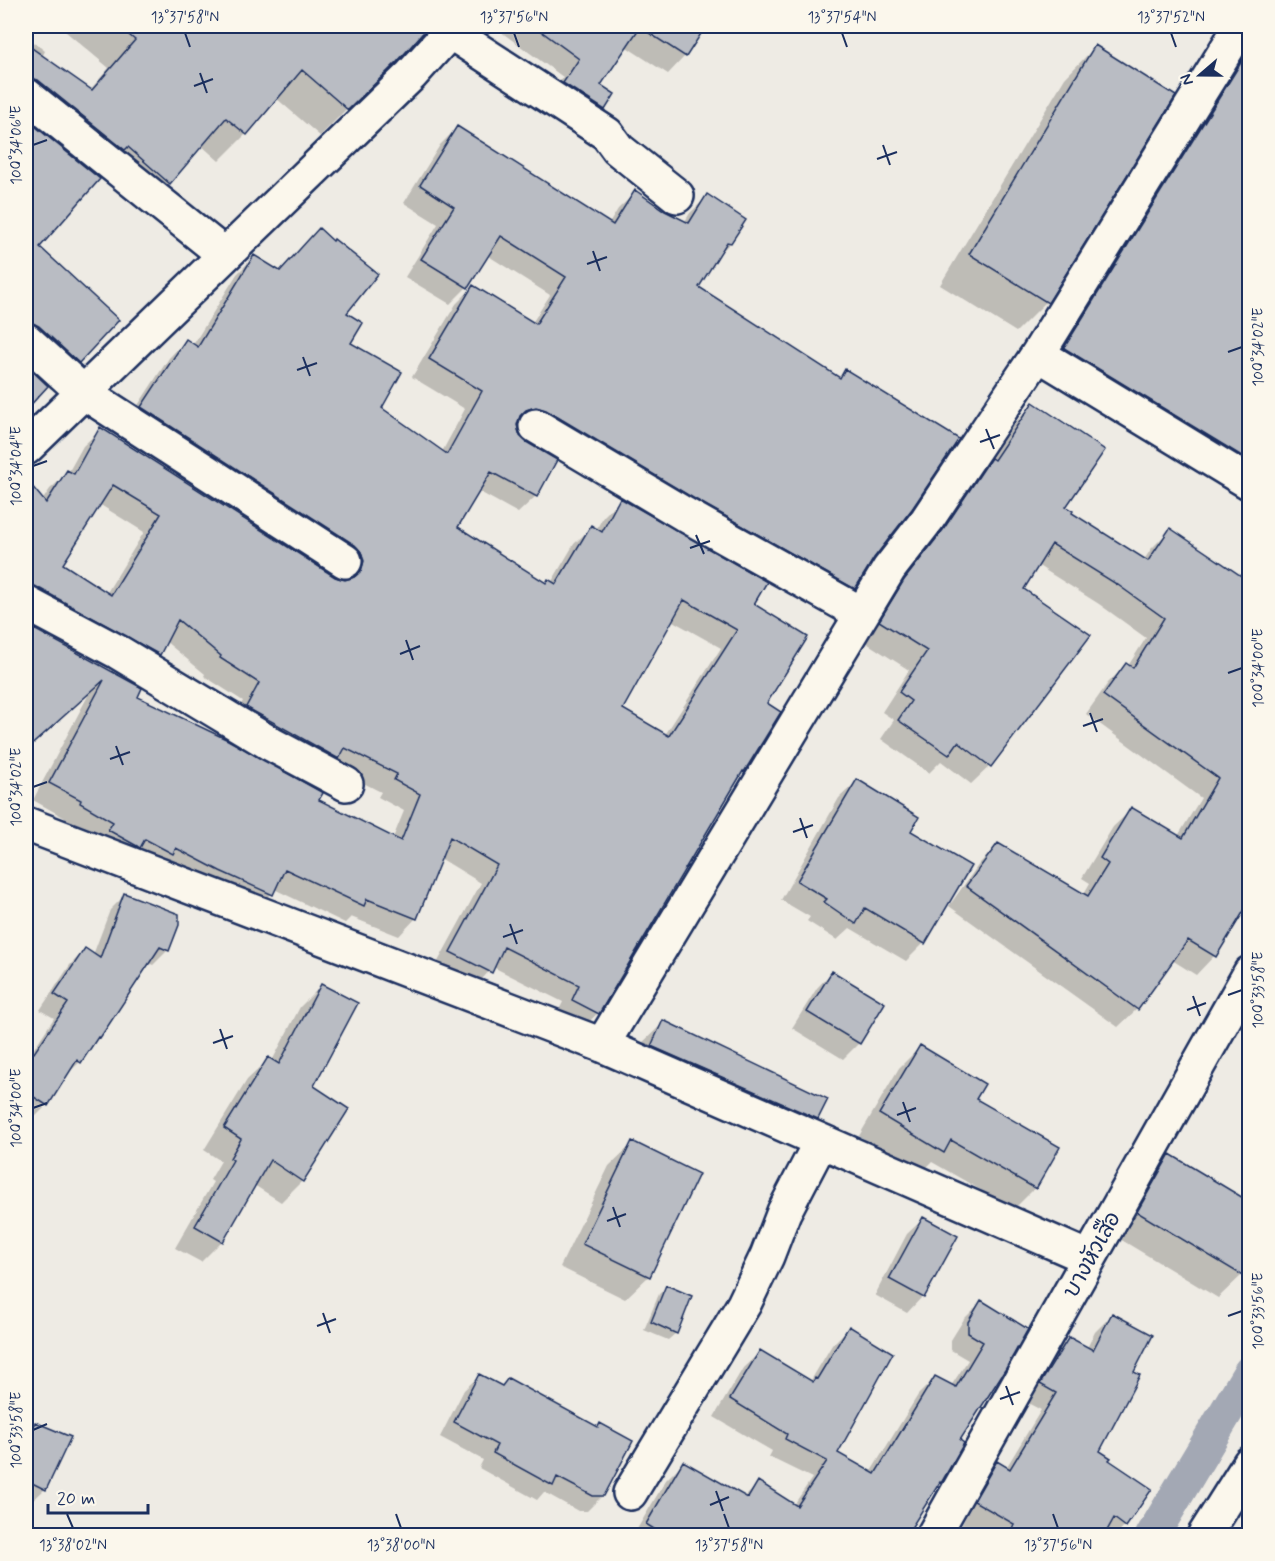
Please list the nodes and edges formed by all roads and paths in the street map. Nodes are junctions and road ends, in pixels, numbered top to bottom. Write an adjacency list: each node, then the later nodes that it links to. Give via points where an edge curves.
1 (1241, 26): 7 (street)
2 (453, 29): 4 (street, via 607,134 618,149); 5 (street, via 411,75)
3 (26, 95): 5 (street)
4 (677, 196)
5 (225, 255): 8 (street)
6 (26, 340): 8 (street)
7 (1038, 354): 11 (street); 14 (street)
8 (83, 392): 10 (street); 12 (street)
9 (536, 426): 14 (street)
10 (26, 448)
11 (1250, 483)
12 (345, 561)
13 (26, 603): 15 (street)
14 (862, 614): 18 (street)
15 (346, 784)
16 (26, 824): 18 (street)
17 (1250, 973): 20 (street, บางหัวเสือ)
18 (602, 1045): 19 (street)
19 (821, 1141): 20 (street); 22 (street, via 784,1212 744,1304)
20 (1089, 1257): 24 (street, บางหัวเสือ)
21 (1250, 1463): 23 (street)
22 (630, 1493)
23 (1240, 1500): 25 (street)
24 (933, 1536)
25 (1203, 1536)

